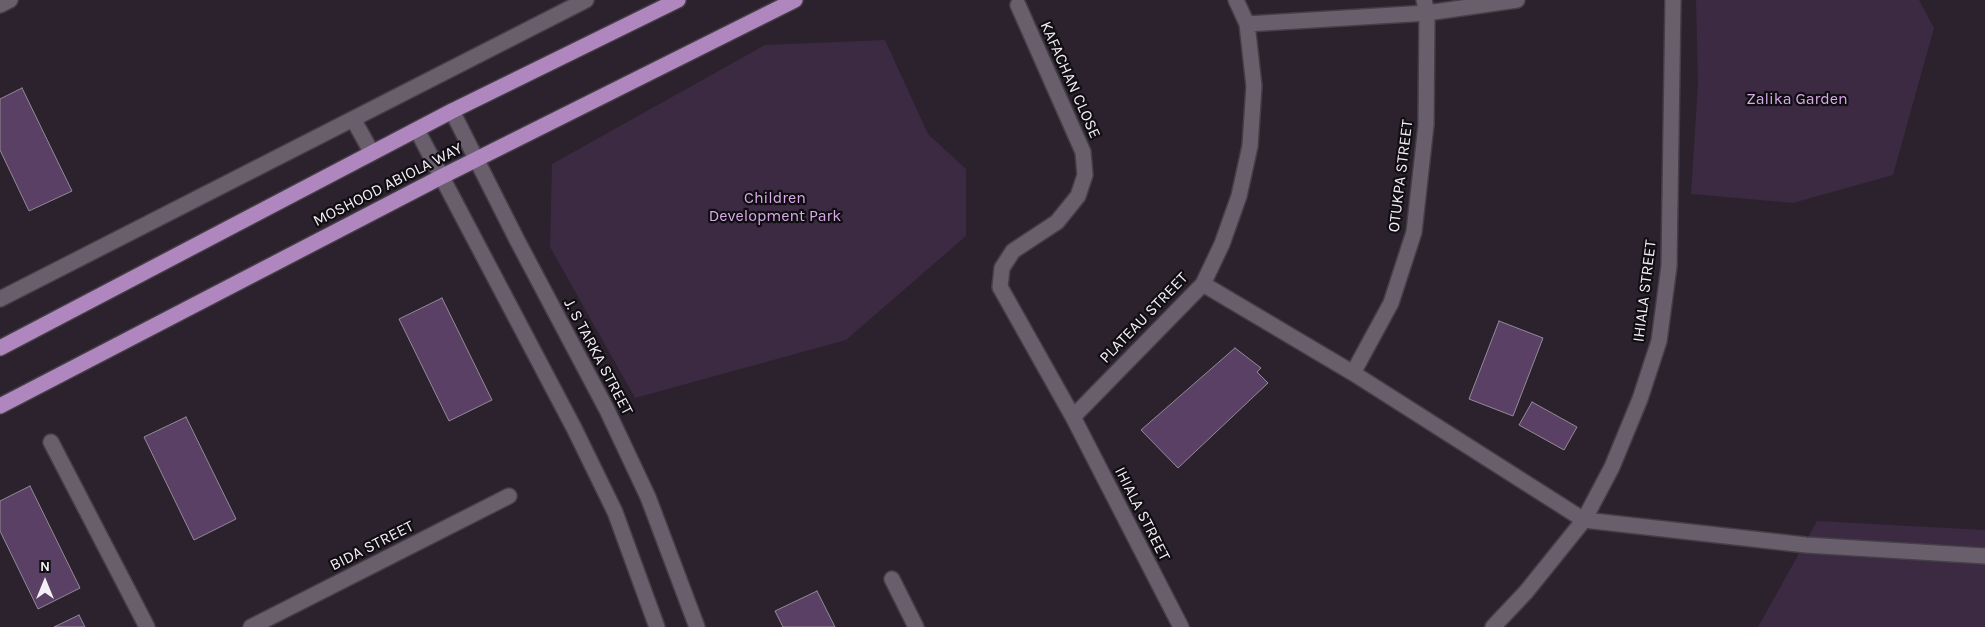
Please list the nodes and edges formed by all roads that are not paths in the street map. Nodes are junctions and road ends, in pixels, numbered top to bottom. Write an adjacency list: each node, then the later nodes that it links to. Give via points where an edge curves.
1 (10, 0): 9 (street)
2 (586, 0): 14 (street)
3 (678, 0): 8 (main road)
4 (795, 0): 17 (main road, MOSHOOD ABIOLA WAY)
5 (1236, 0): 12 (street, PLATEAU STREET)
6 (1517, 0): 11 (street)
7 (1673, 0): 27 (street, IHIALA STREET, via 1669,266 1659,341 1612,467)
8 (659, 4): 13 (main road)
9 (0, 5)
10 (1018, 5): 24 (street, KAFACHAN CLOSE, via 1083,152 1085,175 1078,196 1057,222 1013,251 1002,268 1000,286)
11 (1426, 7): 12 (street); 22 (street, OTUKPA STREET, via 1426,125 1414,232 1391,303)
12 (1247, 24): 19 (street, PLATEAU STREET, via 1254,86 1250,146 1236,204)
13 (452, 111): 15 (main road); 17 (street, J. S TARKA STREET)
14 (353, 119): 16 (street); 20 (street)
15 (417, 130): 16 (main road); 18 (street)
16 (372, 153): 21 (main road)
17 (476, 159): 18 (main road, MOSHOOD ABIOLA WAY); 33 (street, J. S TARKA STREET, via 611,418 648,497)
18 (441, 177): 23 (main road, MOSHOOD ABIOLA WAY); 32 (street, via 615,512)
19 (1203, 284): 22 (street); 24 (street, PLATEAU STREET)
20 (0, 299)
21 (0, 348)
22 (1353, 374): 27 (street)
23 (0, 406)
24 (1072, 417): 35 (street, IHIALA STREET)
25 (52, 442): 30 (street)
26 (509, 496): 31 (street, BIDA STREET)
27 (1584, 520): 28 (street, via 1806,546); 36 (street, IHIALA STREET)
28 (1985, 556)
29 (892, 579): 34 (street)
30 (147, 627)
31 (251, 627)
32 (657, 627)
33 (697, 627)
34 (916, 627)
35 (1181, 627)
36 (1494, 627)

